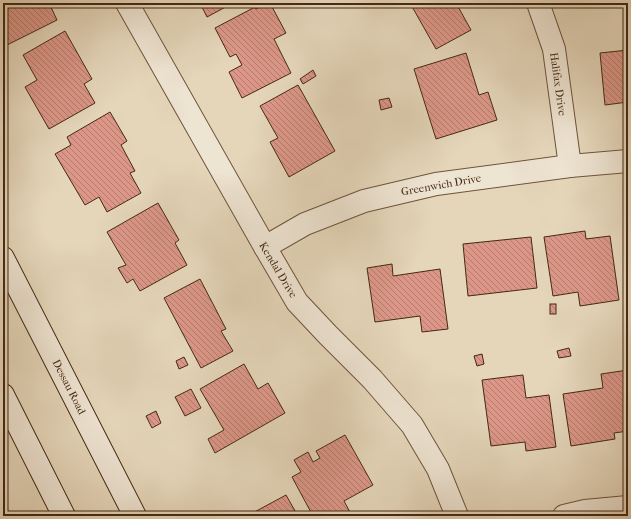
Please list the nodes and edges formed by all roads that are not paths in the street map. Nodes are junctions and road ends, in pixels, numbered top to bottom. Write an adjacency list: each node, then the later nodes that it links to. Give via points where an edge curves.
1 (127, 3): 5 (street, Kendal Drive)
2 (538, 3): 4 (street, Halifax Drive, via 554,49)
3 (628, 161): 4 (street, Greenwich Drive)
4 (570, 166): 5 (street, Greenwich Drive, via 436,184 364,201 305,224)
5 (265, 248): 11 (street, Kendal Drive, via 297,302 372,379 412,425 438,469)
6 (3, 258): 10 (street, Dessau Road)
7 (3, 395): 9 (street)
8 (628, 507): 12 (street, via 585,511)
9 (64, 516)
10 (135, 516)
11 (457, 516)
12 (564, 516)

